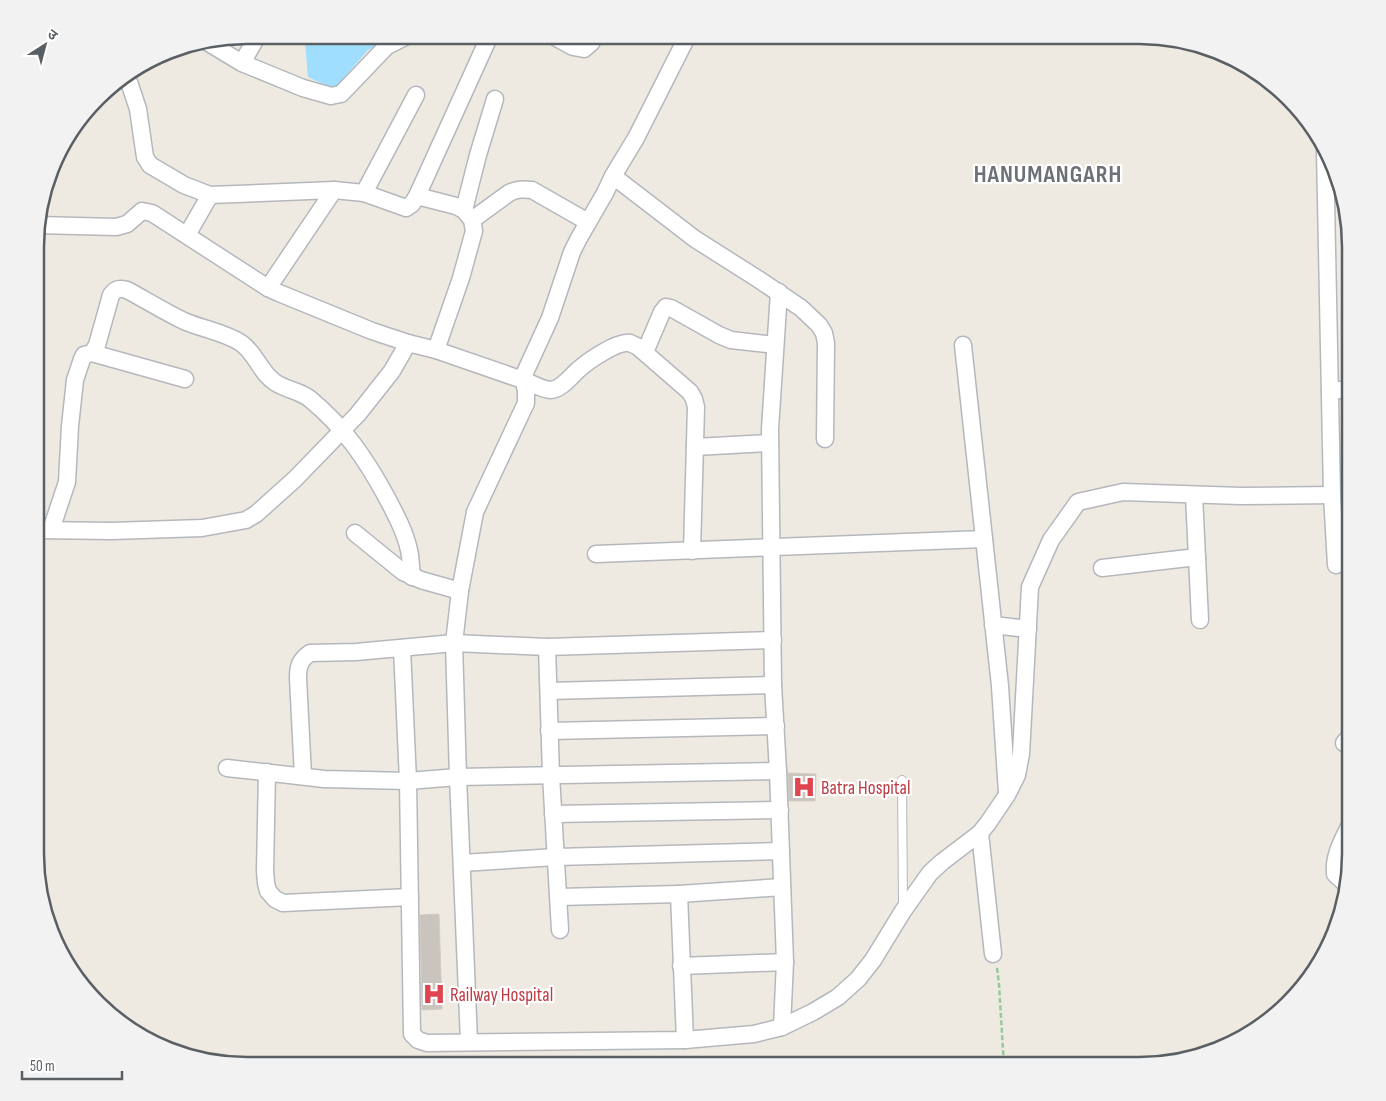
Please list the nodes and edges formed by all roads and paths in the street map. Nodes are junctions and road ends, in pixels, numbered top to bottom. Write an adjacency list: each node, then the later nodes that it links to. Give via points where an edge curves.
1 (253, 44): 8 (street)
2 (391, 44): 8 (street, via 341,94 331,96)
3 (486, 44): 17 (street)
4 (568, 44): 5 (street, via 584,49)
5 (590, 44)
6 (683, 44): 13 (street)
7 (214, 46): 8 (street)
8 (242, 63)
9 (129, 82): 16 (street, via 138,109 145,157 150,165 184,185)
10 (416, 95): 15 (street)
11 (495, 99): 18 (street, via 478,155)
12 (1325, 166): 33 (street)
13 (613, 176): 19 (street); 23 (street, via 694,239)
14 (334, 190): 15 (street); 16 (street); 22 (street)
15 (364, 193): 17 (street, via 406,208)
16 (210, 194): 21 (street)
17 (416, 196): 18 (street, via 456,206)
18 (468, 215): 19 (street, via 509,193 524,189 532,190); 27 (street, via 474,231)
19 (588, 222): 30 (street, via 572,252 550,318)
20 (45, 225): 21 (street, via 122,226 142,211 152,213)
21 (187, 235): 22 (street)
22 (268, 288): 24 (street)
23 (779, 292): 25 (street); 35 (street, via 812,317 824,333)
24 (408, 343): 27 (street); 34 (street, via 387,378)
25 (775, 345): 28 (street, via 731,340 666,307); 36 (street)
26 (963, 346): 42 (street)
27 (436, 350): 30 (street)
28 (645, 352): 30 (street, via 631,343 615,346 551,390); 37 (street, via 682,384 694,399)
29 (92, 354): 31 (street); 34 (street, via 111,295 121,288 185,321 241,343 249,349 266,375 309,398); 40 (street, via 84,355 75,380 67,482)
30 (523, 378): 50 (street, via 526,403 474,512)
31 (185, 379)
32 (1342, 390): 33 (street)
33 (1330, 391): 39 (street)
34 (342, 430): 40 (street, via 295,479 246,520 202,528); 49 (street, via 370,468 402,528 410,553)
35 (825, 439)
36 (770, 443): 37 (street); 43 (street)
37 (695, 447): 44 (street)
38 (1194, 495): 39 (street); 46 (street); 53 (street, via 1122,492 1078,502 1051,540 1030,587)
39 (1332, 495): 47 (street)
40 (44, 530)
41 (355, 533): 49 (street)
42 (984, 539): 43 (street); 52 (street)
43 (772, 548): 44 (street); 54 (street)
44 (692, 551): 45 (street)
45 (596, 554)
46 (1197, 557): 48 (street); 51 (street)
47 (1336, 565)
48 (1102, 568)
49 (412, 577): 50 (street)
50 (460, 591): 55 (street)
51 (1200, 620)
52 (993, 625): 53 (street); 70 (street)
53 (1028, 629): 70 (street, via 1021,754 1017,775)
54 (773, 640): 56 (street); 58 (street)
55 (454, 643): 56 (street); 57 (street); 67 (street)
56 (547, 647): 59 (street)
57 (402, 648): 66 (street, via 310,653 300,662); 69 (street)
58 (773, 685): 59 (street); 60 (street)
59 (548, 691): 61 (street)
60 (776, 726): 61 (street); 64 (street)
61 (549, 731): 65 (street)
62 (227, 768): 63 (street)
63 (267, 772): 66 (street); 81 (street, via 264,871 268,891 275,899 283,903)
64 (778, 772): 65 (street); 71 (street)
65 (550, 775): 67 (street); 72 (street)
66 (303, 776): 69 (street)
67 (458, 777): 69 (street); 77 (street)
68 (902, 780): 83 (lane)
69 (408, 781): 81 (street)
70 (1008, 795): 73 (street)
71 (780, 810): 72 (street); 75 (street)
72 (553, 814): 76 (street)
73 (980, 833): 83 (street, via 930,873); 85 (street)
74 (1342, 842): 78 (street, via 1334,865 1335,874)
75 (781, 851): 76 (street); 79 (street)
76 (556, 857): 77 (street); 82 (street)
77 (462, 863): 90 (street)
78 (1341, 880)
79 (782, 887): 80 (street); 86 (street)
80 (679, 894): 82 (street); 87 (street)
81 (410, 897): 90 (street, via 412,1034 427,1043)
82 (559, 897): 84 (street)
83 (903, 911): 88 (street, via 858,979 838,997)
84 (560, 930)
85 (993, 954): 91 (path, via 1000,984)
86 (785, 962): 87 (street); 88 (street)
87 (681, 966): 89 (street)
88 (782, 1027): 89 (street, via 754,1034)
89 (685, 1040): 90 (street)
90 (469, 1042)
91 (1004, 1057)

